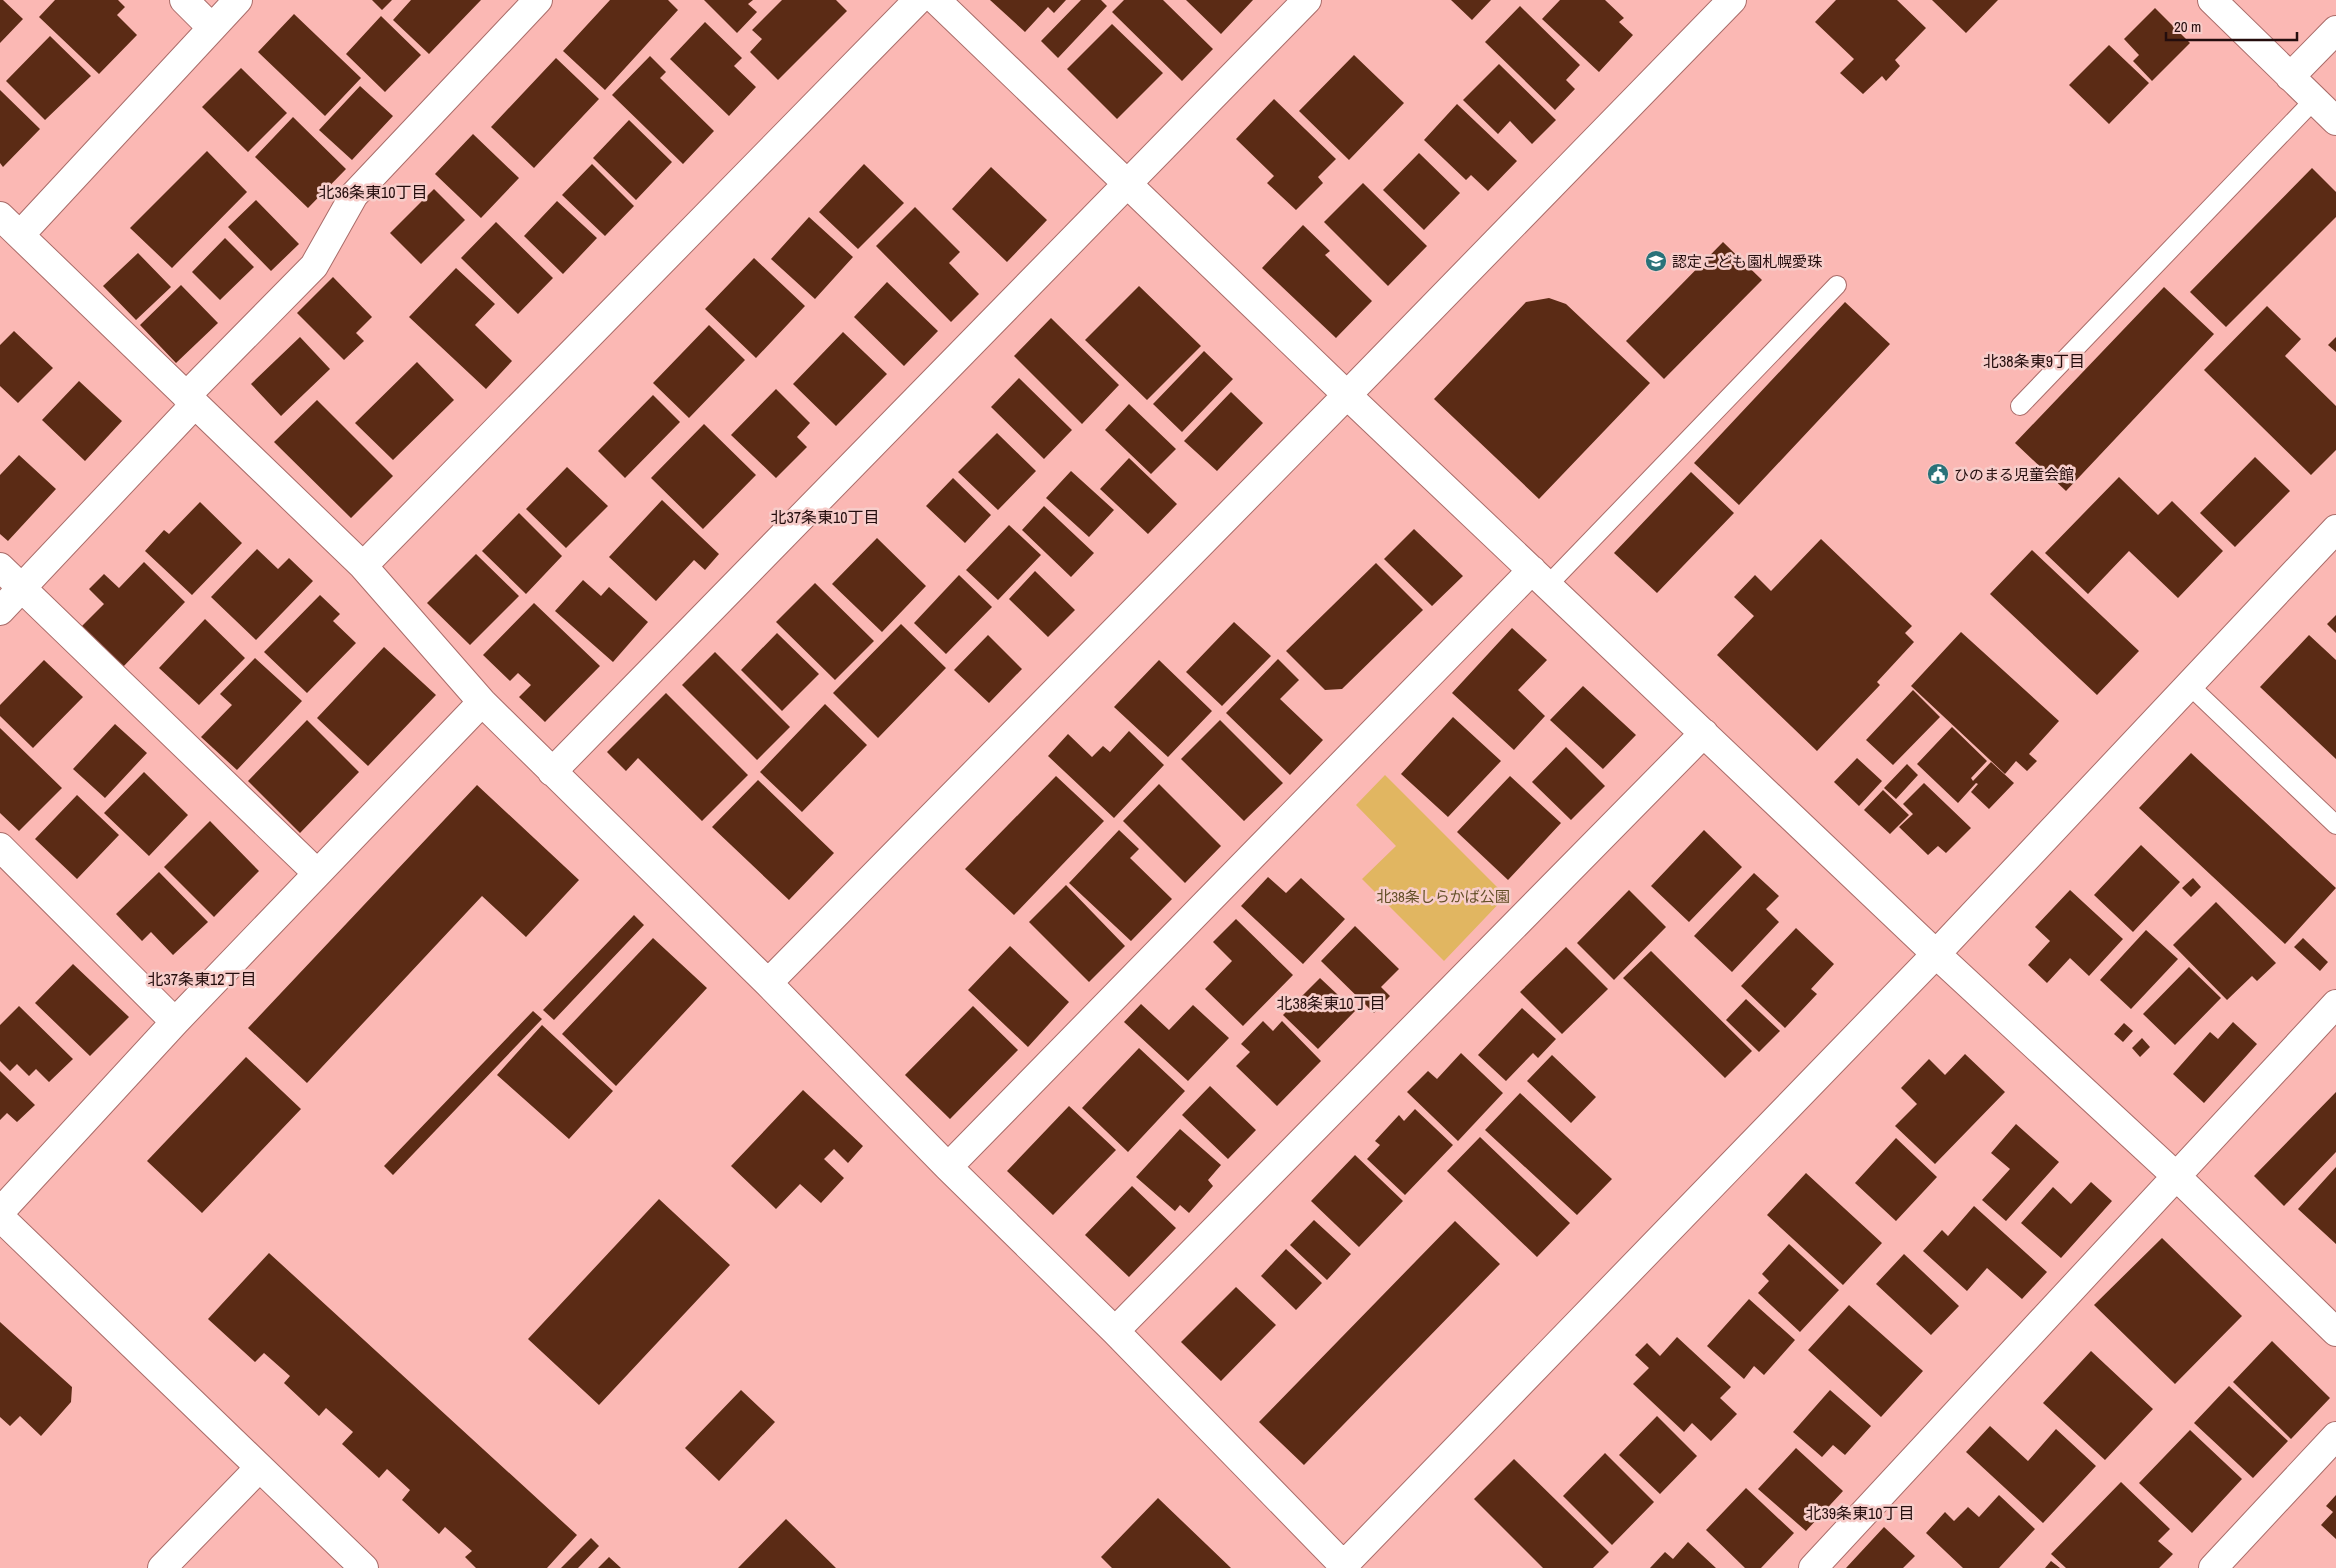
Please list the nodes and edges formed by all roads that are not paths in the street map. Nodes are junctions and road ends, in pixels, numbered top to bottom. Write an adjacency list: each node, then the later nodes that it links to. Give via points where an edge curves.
1 (184, 0): 9 (street)
2 (238, 0): 9 (street)
3 (538, 0): 19 (street, via 354,195 314,266)
4 (918, 0): 22 (street)
5 (936, 0): 14 (street)
6 (1307, 0): 14 (street)
7 (1732, 0): 18 (street)
8 (2212, 0): 11 (street)
9 (212, 28): 16 (street)
10 (2336, 30): 11 (street)
11 (2290, 77): 12 (street)
12 (2314, 100): 13 (street); 20 (lane)
13 (2336, 121)
14 (1127, 184): 18 (street); 30 (street)
15 (0, 216): 16 (street)
16 (20, 235): 19 (street)
17 (1837, 286): 24 (lane)
18 (1347, 395): 24 (street); 35 (street)
19 (191, 400): 22 (street); 25 (street)
20 (2020, 406)
21 (2336, 529): 27 (street)
22 (363, 566): 28 (street)
23 (0, 567): 25 (street)
24 (1540, 577): 29 (street); 38 (street)
25 (22, 588): 26 (street); 33 (street)
26 (0, 610)
27 (2188, 685): 31 (lane); 34 (street)
28 (482, 702): 30 (street); 33 (street)
29 (1704, 733): 34 (street); 42 (street)
30 (552, 772): 35 (street)
31 (2336, 825)
32 (0, 847): 37 (street)
33 (317, 874): 37 (street)
34 (1936, 954): 39 (street); 46 (street)
35 (768, 983): 38 (street)
36 (2336, 1004): 39 (street)
37 (175, 1022): 40 (street)
38 (948, 1167): 42 (street)
39 (2176, 1176): 43 (street); 49 (street)
40 (0, 1212)
41 (0, 1217): 45 (street)
42 (1115, 1331): 46 (street)
43 (2336, 1332)
44 (2336, 1436): 50 (street)
45 (259, 1468): 47 (street); 48 (street)
46 (1345, 1567)
47 (162, 1568)
48 (364, 1568)
49 (1813, 1568)
50 (2213, 1568)

